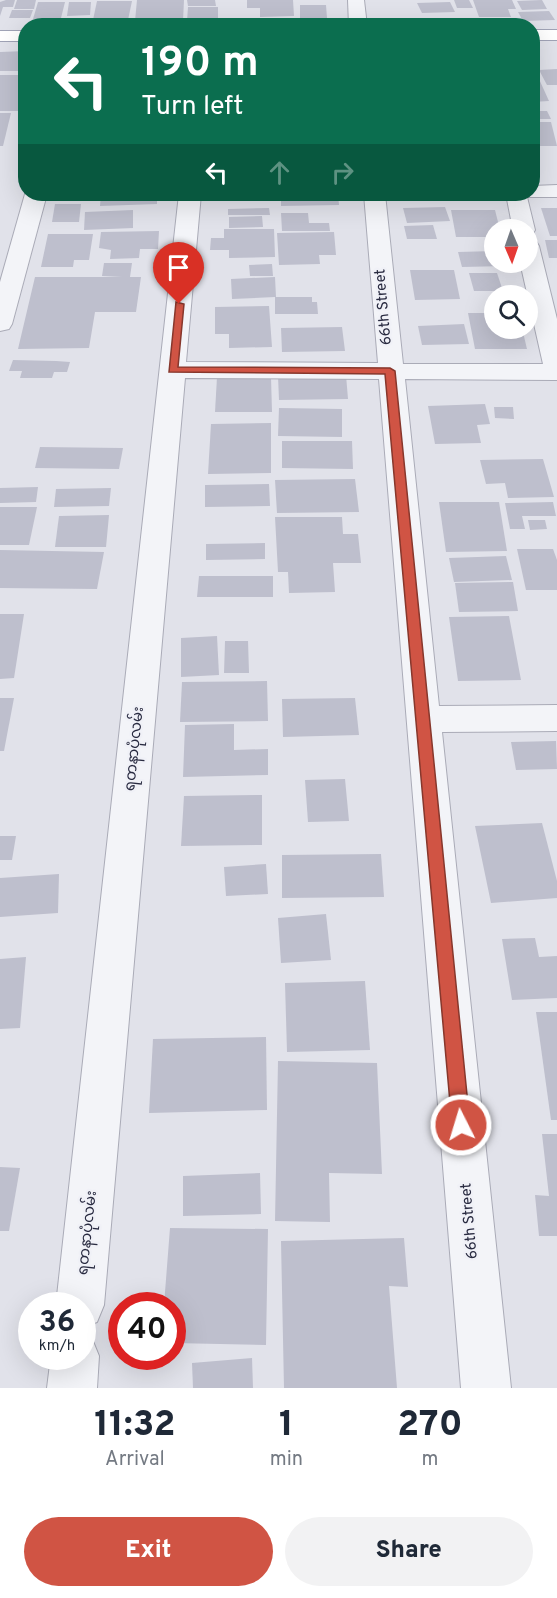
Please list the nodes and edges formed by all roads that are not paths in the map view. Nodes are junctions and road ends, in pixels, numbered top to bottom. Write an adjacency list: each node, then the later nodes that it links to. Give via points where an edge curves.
1 (356, 0): 2 (street)
2 (357, 18)
3 (540, 35): 4 (main road)
4 (557, 35)
5 (0, 36): 6 (main road)
6 (18, 36)
7 (557, 191): 8 (street)
8 (540, 192)
9 (34, 201): 15 (street)
10 (189, 201): 16 (street, ရတနာပုံလမ်း)
11 (376, 201): 17 (street, 66th Street)
12 (518, 201): 13 (street)
13 (522, 219)
14 (534, 273): 18 (street)
15 (0, 324)
16 (173, 370): 17 (street); 21 (street, ရတနာပုံလမ်း)
17 (390, 371): 18 (street); 20 (street, 66th Street)
18 (557, 371)
19 (557, 718): 20 (street)
20 (424, 719): 24 (street, 66th Street)
21 (81, 1292)
22 (74, 1370): 23 (street)
23 (72, 1388)
24 (486, 1388)

